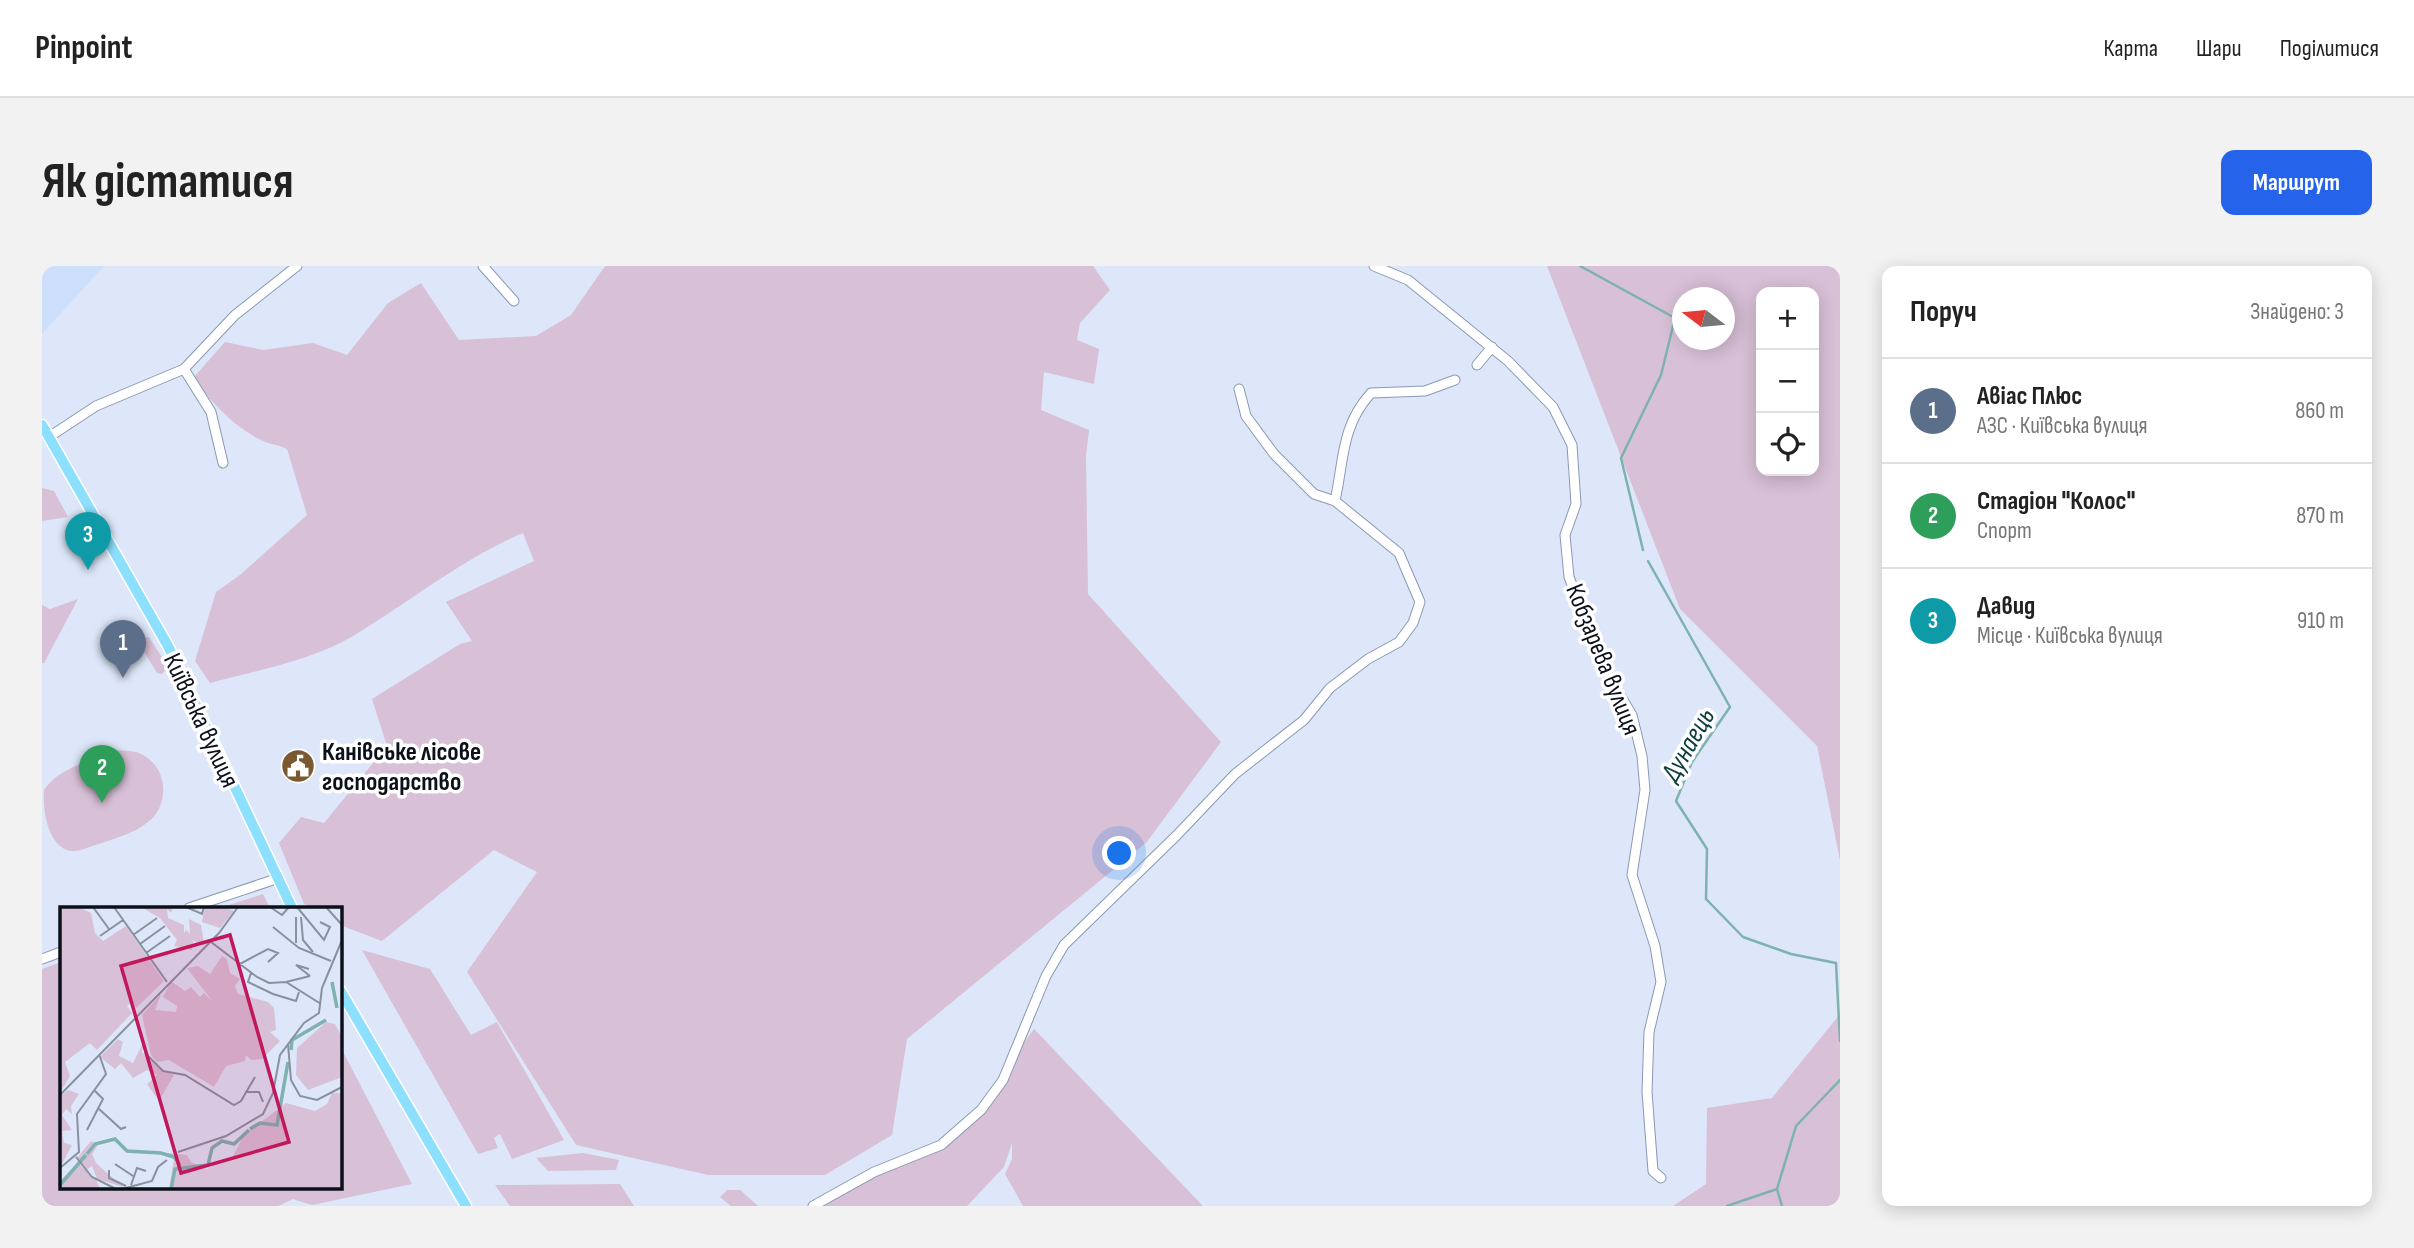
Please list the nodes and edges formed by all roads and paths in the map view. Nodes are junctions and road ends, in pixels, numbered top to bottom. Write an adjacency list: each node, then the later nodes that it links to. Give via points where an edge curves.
1 (298, 266): 7 (street, via 235,315)
2 (483, 266): 4 (street)
3 (1374, 266): 5 (street, Кобзарева вулиця, via 1408,280)
4 (514, 301)
5 (1492, 347): 6 (street); 20 (street, Кобзарева вулиця, via 1553,407 1572,445 1576,504 1566,535 1569,577 1604,668 1632,715 1642,756 1645,790 1632,875 1655,946 1661,982 1649,1032 1647,1092 1653,1171)
6 (1477, 365)
7 (184, 369): 11 (street, via 96,406); 12 (street, via 211,412)
8 (1455, 380): 13 (street, via 1425,391 1371,393 1354,411)
9 (1239, 388): 13 (street, via 1246,416 1274,454 1314,494)
10 (42, 425): 11 (main road, Київська вулиця)
11 (49, 437): 14 (main road, Київська вулиця, via 168,646)
12 (223, 463)
13 (1335, 501): 22 (street, via 1399,553 1413,580 1420,602 1413,623 1399,642 1330,688 1304,720 1235,774 1064,945 1046,976 1003,1080 981,1110 941,1145 874,1172)
14 (276, 879): 15 (street); 16 (main road, Київська вулиця)
15 (192, 907)
16 (291, 907)
17 (60, 952): 18 (street)
18 (42, 959)
19 (341, 992): 21 (main road)
20 (1661, 1178)
21 (466, 1206)
22 (813, 1206)

